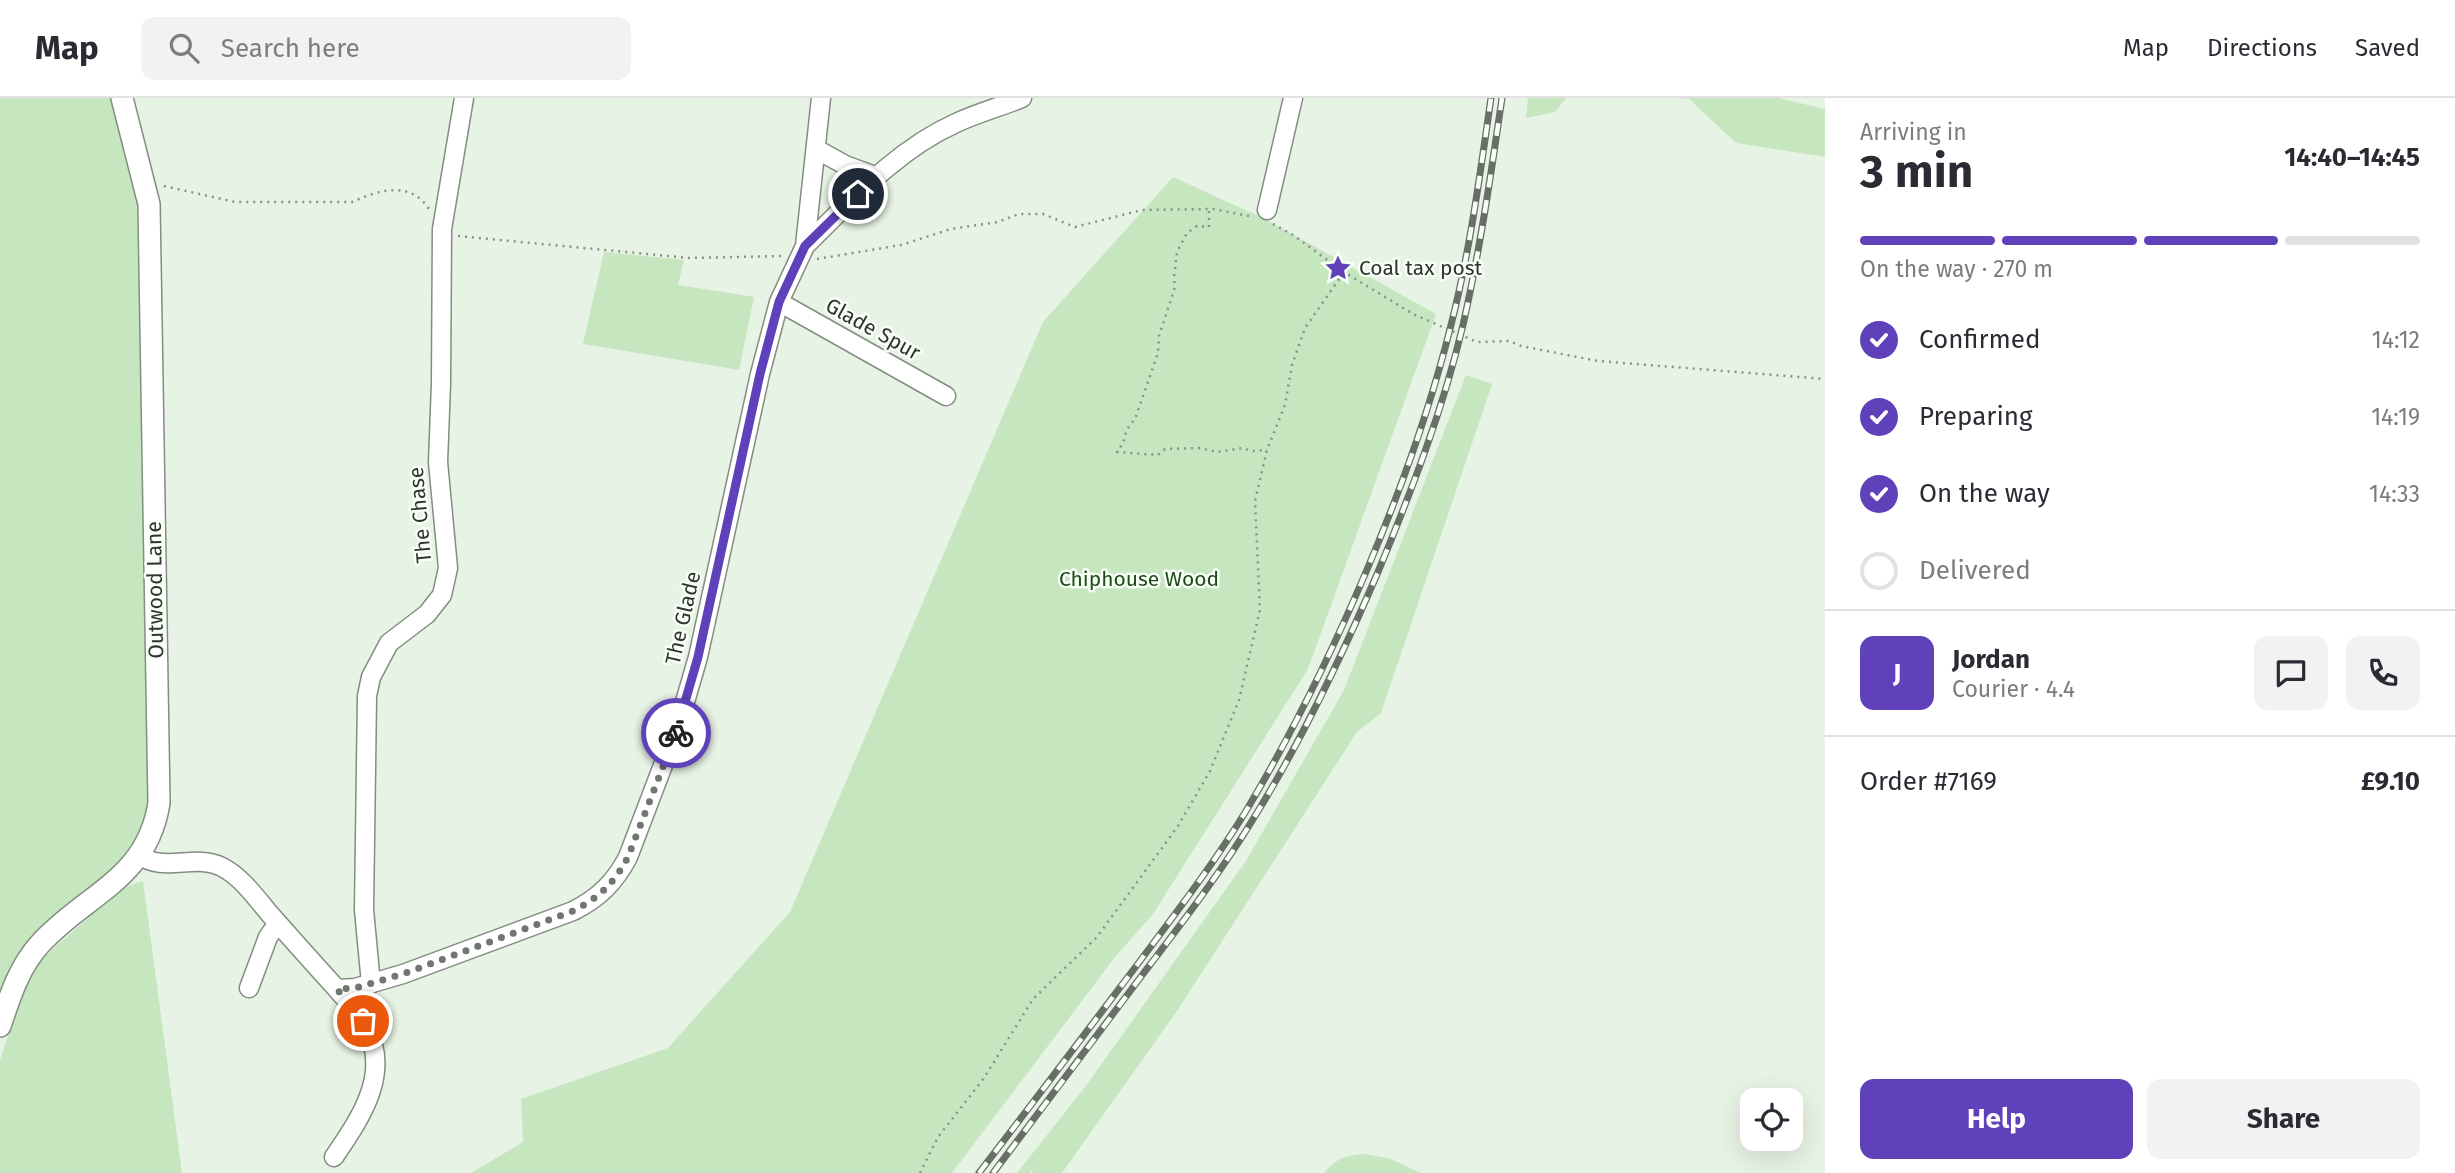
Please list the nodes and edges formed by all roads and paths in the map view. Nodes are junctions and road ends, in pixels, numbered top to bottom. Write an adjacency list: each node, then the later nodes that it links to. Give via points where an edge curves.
1 (122, 98): 8 (main road, Outwood Lane)
2 (464, 98): 11 (street, The Chase)
3 (821, 98): 6 (street, The Glade)
4 (1022, 98): 7 (street, via 955,123)
5 (1293, 98): 9 (street)
6 (816, 149): 7 (street); 12 (street, The Glade)
7 (875, 176): 12 (street)
8 (143, 182): 11 (path, via 235,202 352,202 369,194 399,190 416,193); 18 (main road, Outwood Lane, via 149,204 159,803 152,830)
9 (1267, 210)
10 (1209, 211): 12 (path, via 1142,211 1075,227 1043,214 1019,214 901,245 811,260); 13 (path, via 1265,219); 17 (path, via 1209,228 1197,226 1187,233 1177,252 1175,287 1158,353 1135,419 1117,452)
11 (442, 229): 12 (path, via 453,236 690,258); 20 (street, The Chase, via 438,462 449,568 442,595 427,614 389,643 367,696 364,909)
12 (802, 251): 14 (street, The Glade)
13 (1344, 272): 15 (path, via 1413,314 1477,342 1510,341 1598,361); 17 (path, via 1305,328 1285,405)
14 (779, 302): 16 (street, Glade Spur); 20 (street, The Glade, via 698,657 678,726 618,875 590,903 573,911)
15 (1825, 379)
16 (946, 396)
17 (1267, 450): 25 (path, via 1255,501 1260,610 1239,700 1210,771 1178,826 1097,937 1033,999 984,1078 939,1137)
18 (138, 854): 19 (street, via 147,862 206,861 222,867 248,888); 23 (main road, Outwood Lane, via 119,879 52,931 30,955)
19 (278, 923): 21 (street); 22 (street)
20 (371, 984): 22 (street, The Glade)
21 (249, 988)
22 (337, 989): 24 (street, via 363,1021 374,1049 374,1064 362,1117)
23 (0, 1026)
24 (334, 1157)
25 (920, 1173)

